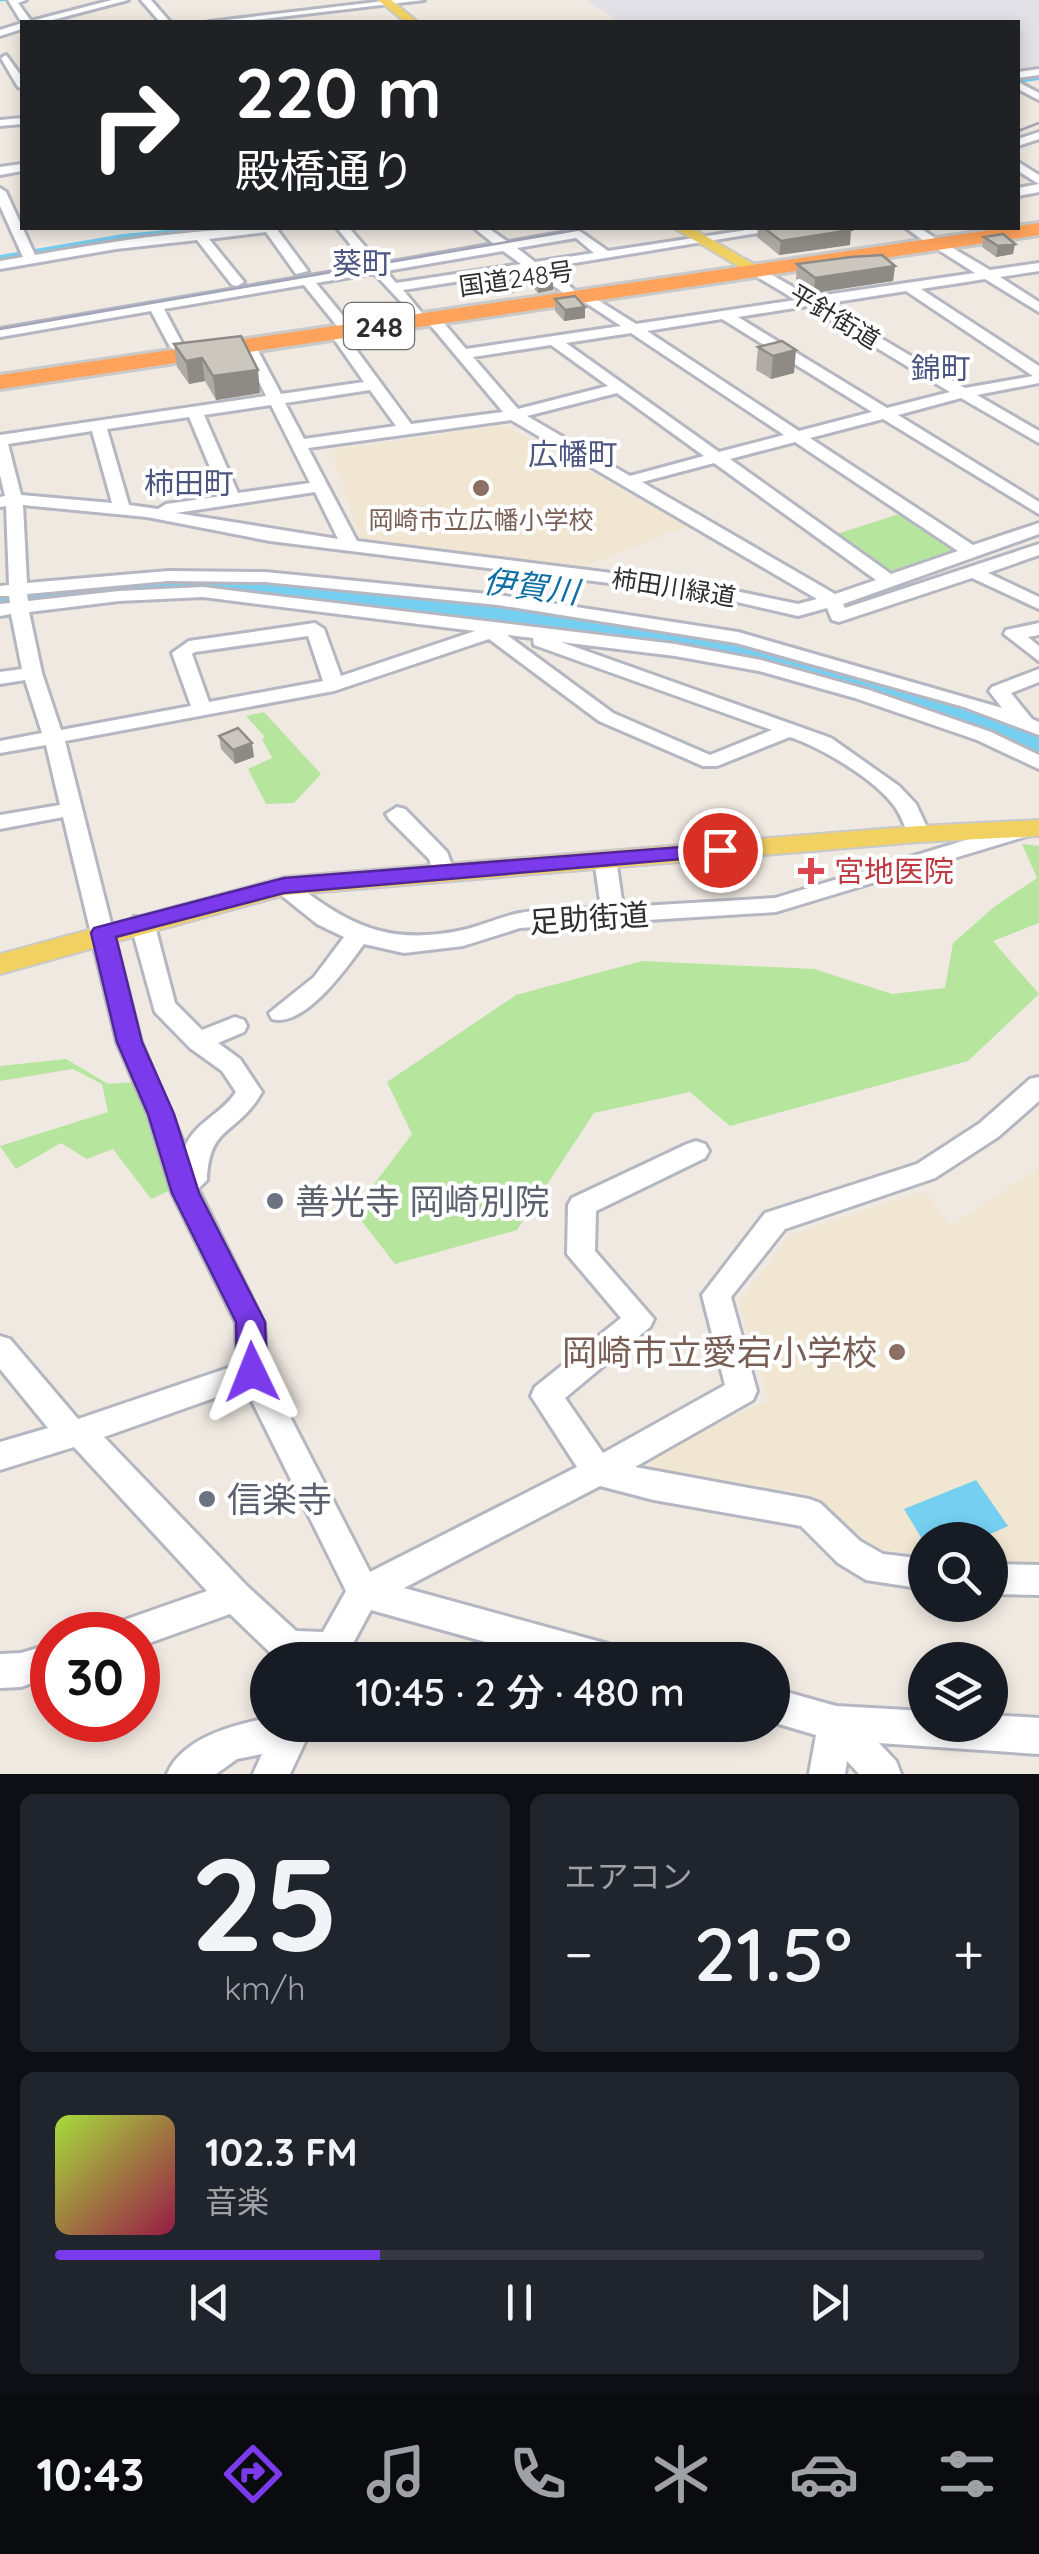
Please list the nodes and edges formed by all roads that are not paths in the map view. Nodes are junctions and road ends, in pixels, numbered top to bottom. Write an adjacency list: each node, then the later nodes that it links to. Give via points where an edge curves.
1 (21, 0): 10 (street, via 12,1)
2 (123, 0): 11 (street)
3 (146, 0): 12 (street)
4 (308, 0): 9 (street)
5 (338, 0): 8 (street)
6 (419, 0): 7 (street)
7 (386, 2): 8 (street); 15 (main road)
8 (347, 8): 9 (street)
9 (320, 11): 13 (street); 14 (street)
10 (22, 20)
11 (43, 20)
12 (163, 20)
13 (233, 20)
14 (331, 20)
15 (409, 20)
16 (3, 58): 17 (street)
17 (20, 79)
18 (2, 200): 33 (street)
19 (1039, 229): 29 (highway, 国道248号 / 248)
20 (243, 230): 28 (street)
21 (270, 230): 40 (street)
22 (344, 230): 35 (street)
23 (685, 230): 30 (main road, 平針街道)
24 (769, 230): 30 (street)
25 (980, 230): 29 (highway, 国道248号 / 248)
26 (485, 231): 31 (street); 35 (street)
27 (115, 232): 28 (street); 33 (street)
28 (203, 233): 33 (street); 43 (street)
29 (927, 237): 39 (highway, 国道248号 / 248); 41 (street)
30 (703, 240): 34 (street); 39 (main road, 平針街道)
31 (506, 246): 34 (street, via 578,234); 35 (street); 37 (street)
32 (0, 255): 33 (street)
33 (29, 255): 36 (street); 42 (street)
34 (607, 256): 37 (street)
35 (373, 263): 40 (street); 44 (street)
36 (0, 265)
37 (534, 267): 44 (street); 46 (street)
38 (1039, 267): 41 (street)
39 (752, 268): 46 (highway, 国道248号 / 248); 47 (street, 平針街道)
40 (304, 275): 43 (street); 48 (street); 53 (street)
41 (988, 275): 45 (street); 49 (street)
42 (0, 282)
43 (237, 282): 52 (street)
44 (394, 288): 50 (street)
45 (910, 288): 47 (street); 61 (street)
46 (576, 293): 50 (highway, 国道248号 / 248); 54 (street)
47 (813, 303): 51 (street); 65 (street, 平針街道)
48 (156, 307): 55 (street); 58 (street)
49 (1039, 308)
50 (424, 315): 53 (highway, 国道248号 / 248); 59 (street)
51 (726, 316): 54 (street); 68 (street)
52 (0, 324)
53 (339, 328): 57 (highway, 国道248号 / 248); 58 (highway, 国道248号 / 248); 63 (street)
54 (634, 330): 56 (street); 72 (street)
55 (0, 334)
56 (554, 342): 59 (street); 64 (street)
57 (248, 345): 62 (highway, 国道248号 / 248); 66 (street)
58 (178, 347): 60 (highway, 国道248号 / 248)
59 (464, 354): 69 (street)
60 (0, 373)
61 (1039, 376): 65 (street)
62 (0, 382)
63 (373, 385): 66 (street); 71 (street)
64 (619, 388): 69 (street); 76 (street)
65 (963, 393): 68 (street); 73 (street, 平針街道)
66 (276, 398): 67 (street); 75 (street)
67 (194, 410): 70 (street); 79 (street)
68 (884, 414): 72 (street); 81 (street)
69 (514, 415): 71 (street); 77 (street)
70 (98, 425): 74 (street); 82 (street)
71 (407, 430): 75 (street)
72 (796, 436): 76 (street); 87 (street)
73 (1039, 438)
74 (0, 441): 80 (street)
75 (299, 444): 78 (street)
76 (716, 458): 77 (street); 89 (street)
77 (628, 480): 92 (street)
78 (320, 486): 79 (street); 85 (street)
79 (232, 499): 83 (street)
80 (7, 501): 82 (street, 柿田川緑道); 90 (street)
81 (1039, 509)
82 (122, 510): 83 (street, 柿田川緑道)
83 (147, 512): 85 (street, 柿田川緑道)
84 (1039, 528): 87 (street, 柿田川緑道)
85 (350, 546): 88 (street, 柿田川緑道)
86 (1039, 549): 87 (street)
87 (972, 562): 89 (street, 柿田川緑道); 92 (street, via 839,616); 94 (street)
88 (506, 564): 91 (street); 92 (street, 柿田川緑道, via 706,590 798,610)
89 (889, 581): 92 (street, 柿田川緑道)
90 (9, 600): 91 (street, via 168,576 264,577); 93 (street, via 203,592); 99 (street)
91 (498, 600): 95 (street); 104 (street, via 738,638)
92 (834, 602)
93 (326, 604): 95 (street); 97 (street, via 329,618 313,620)
94 (1039, 604)
95 (494, 628): 102 (street); 105 (street); 105 (street, via 606,718 710,762); 108 (street, via 761,666 984,736)
96 (1039, 629): 98 (street, via 1013,634)
97 (315, 630): 102 (street); 103 (street, via 189,647 182,653)
98 (1039, 656)
99 (32, 673): 101 (street); 106 (street)
100 (1039, 675): 104 (street, via 999,691)
101 (0, 678)
102 (334, 685): 103 (street)
103 (202, 710): 106 (street)
104 (1031, 725)
105 (792, 729): 113 (street, via 824,742 892,790)
106 (55, 740): 107 (street); 109 (street)
107 (0, 747)
108 (1039, 763)
109 (72, 808): 111 (street); 119 (street)
110 (397, 814): 115 (street)
111 (0, 822)
112 (1030, 829): 113 (main road); 117 (street, 足助街道, via 776,904)
113 (919, 834): 114 (main road)
114 (605, 858): 115 (main road); 117 (street)
115 (443, 871): 116 (main road)
116 (284, 886): 118 (main road); 120 (street, 足助街道)
117 (613, 914): 120 (street, 足助街道, via 519,921 463,938 404,945)
118 (142, 922): 119 (main road); 124 (street, via 164,1006)
119 (103, 933): 121 (main road); 129 (street, via 130,1042 186,1193 250,1322)
120 (358, 935): 122 (street, via 322,984)
121 (0, 964)
122 (281, 1013)
123 (235, 1026): 124 (street)
124 (200, 1042): 127 (street, via 231,1065 248,1092 240,1111 208,1127 193,1152)
125 (1039, 1086): 132 (street, via 926,1172 775,1222 716,1295 742,1390)
126 (696, 1151): 132 (street, via 582,1205 580,1254 640,1318 546,1396)
127 (194, 1180)
128 (0, 1348): 130 (street)
129 (252, 1372): 130 (street); 136 (street)
130 (76, 1433): 131 (street); 137 (street)
131 (0, 1456)
132 (598, 1472): 133 (street, via 809,1513 849,1552 878,1569); 136 (street)
133 (908, 1572)
134 (1008, 1579): 135 (street)
135 (1039, 1580)
136 (364, 1592): 140 (street); 141 (street)
137 (235, 1597): 138 (street); 139 (street)
138 (160, 1623)
139 (284, 1642)
140 (336, 1642)
141 (543, 1642)
142 (30, 1667): 143 (street)
143 (0, 1671)
144 (790, 1710): 145 (street)
145 (836, 1723): 146 (street); 151 (street); 152 (street)
146 (1039, 1736)
147 (250, 1738): 149 (street, via 230,1743)
148 (287, 1742): 150 (street)
149 (186, 1774)
150 (272, 1774)
151 (827, 1774)
152 (883, 1774)

